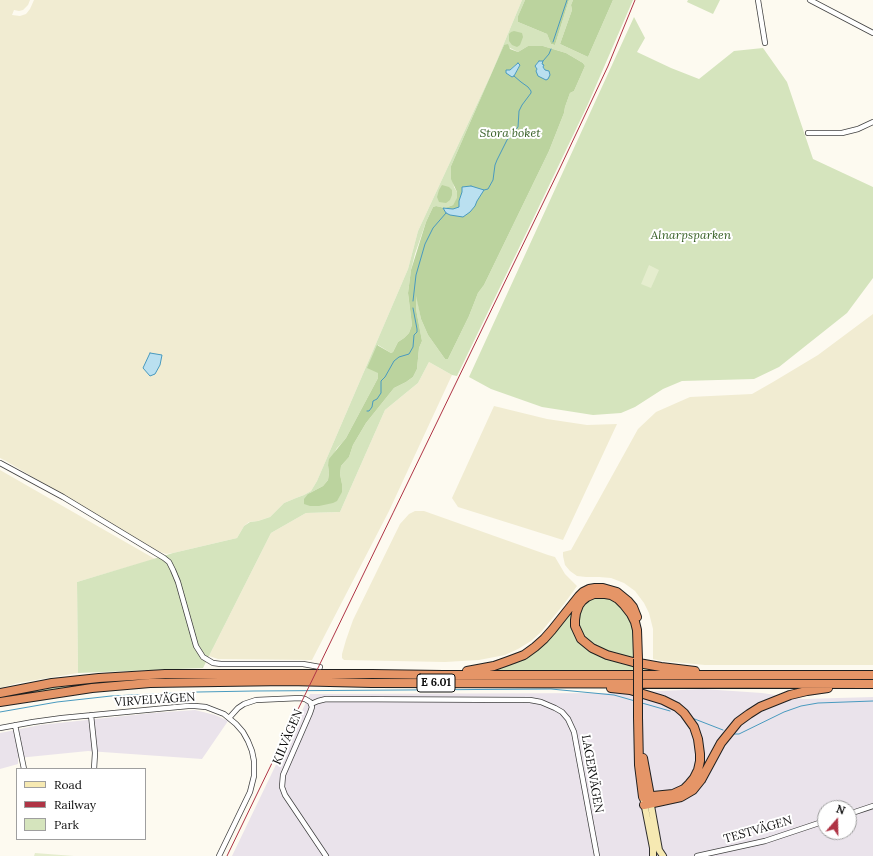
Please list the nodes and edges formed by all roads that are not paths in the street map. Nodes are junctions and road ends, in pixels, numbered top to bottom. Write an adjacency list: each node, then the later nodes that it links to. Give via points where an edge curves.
1 (758, 0): 4 (street)
2 (810, 0): 3 (street)
3 (873, 33)
4 (765, 43)
5 (873, 122): 6 (street, via 842,133)
6 (808, 133)
7 (0, 463): 9 (street, via 63,497 169,562 178,582 196,646 203,657 221,664 303,664)
8 (639, 659): 10 (highway, via 640,629 633,607 617,592 596,588 578,596 544,639 524,654 494,666); 11 (highway, via 637,630 624,605 618,599 605,594 594,594 582,601 574,620 575,626 581,639 596,650 648,665); 24 (highway, bridge, via 639,717)
9 (320, 667)
10 (444, 675): 11 (highway, E 6.01); 15 (highway, E 6.01, via 165,674 52,683)
11 (736, 675): 12 (highway, E 6.01)
12 (873, 675)
13 (563, 683): 14 (highway, E 6.01); 16 (highway, E 6.01, via 150,683 92,688); 24 (highway, via 630,690 664,700 684,713 697,735 700,748 696,774 689,784 677,793)
14 (873, 684): 24 (highway, via 807,691 760,707 738,722 729,732 702,780 693,790 681,797)
15 (0, 693)
16 (0, 702)
17 (311, 704): 19 (street, KILVÄGEN, via 305,699 256,700 244,704); 29 (street, KILVÄGEN, via 310,713 283,775 282,787); 30 (street, LAGERVÄGEN, via 326,699 530,700 556,708 568,718 574,732)
18 (91, 715): 19 (street, VIRVELVÄGEN, via 195,706 211,708); 20 (street, VIRVELVÄGEN); 23 (street)
19 (229, 718): 28 (street, VIRVELVÄGEN, via 248,741 254,761 254,776 250,792)
20 (15, 725): 21 (street, VIRVELVÄGEN); 22 (street)
21 (0, 728)
22 (24, 768)
23 (94, 768)
24 (647, 800): 31 (main road); 32 (main road, via 659,850)
25 (873, 806): 26 (street)
26 (857, 811)
27 (817, 824): 33 (street, TESTVÄGEN, via 765,840)
28 (219, 856)
29 (326, 856)
30 (597, 856)
31 (654, 856): 32 (main road)
32 (663, 856)
33 (697, 856)

